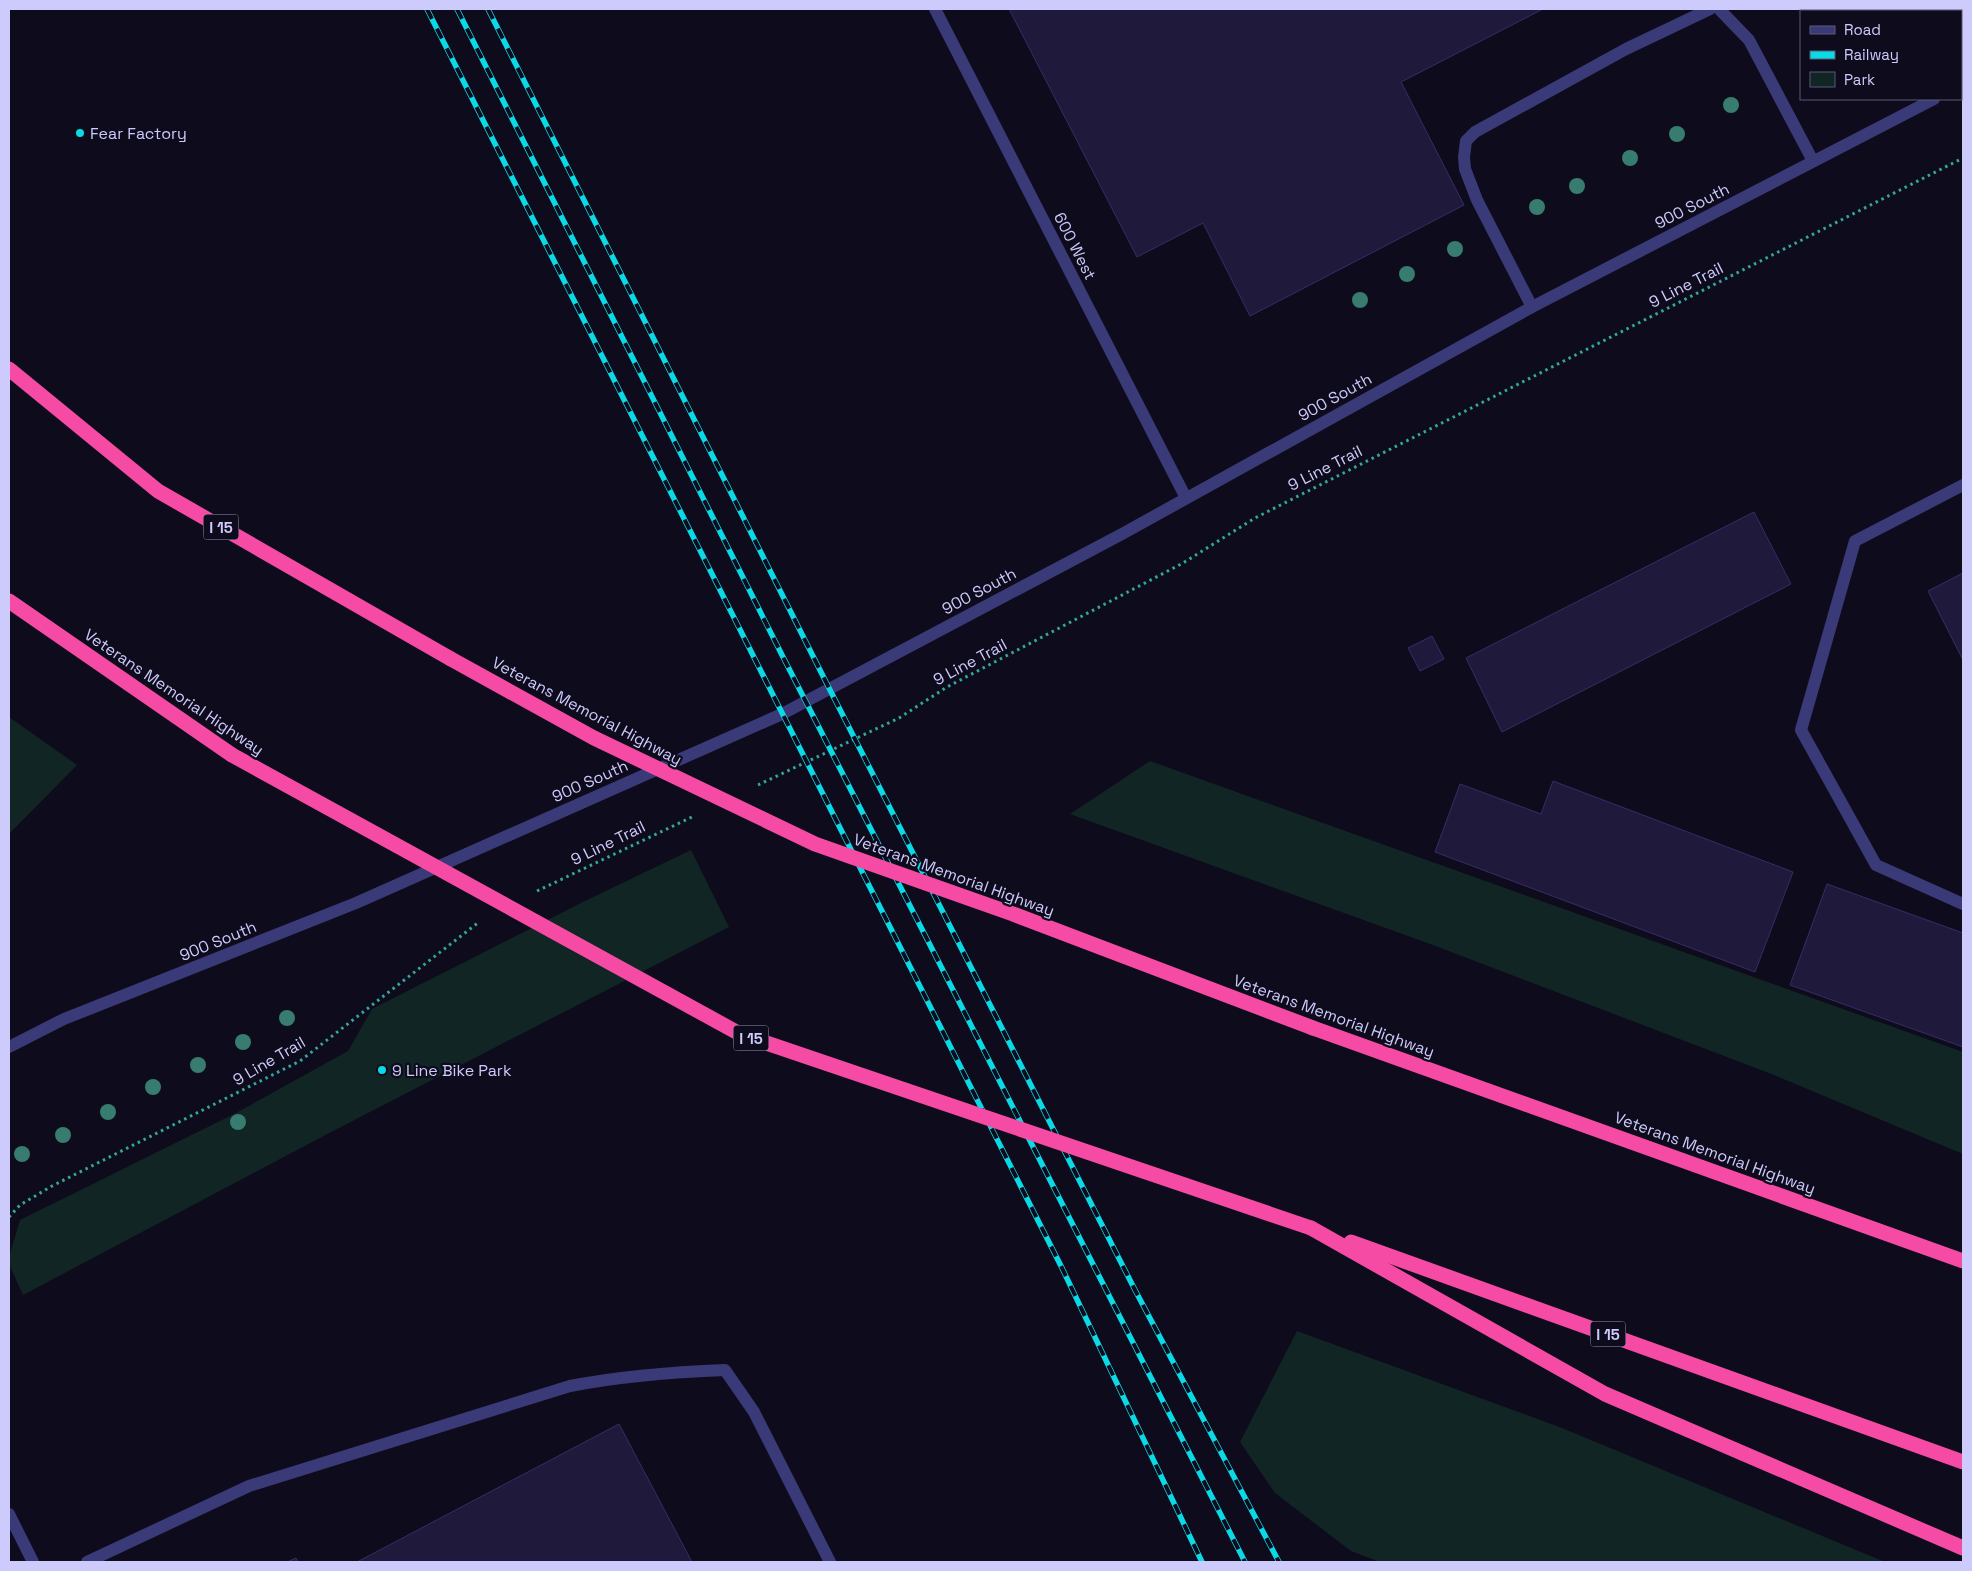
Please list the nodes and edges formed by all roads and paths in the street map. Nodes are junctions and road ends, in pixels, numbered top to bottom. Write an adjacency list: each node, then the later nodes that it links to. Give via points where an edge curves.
1 (935, 9): 10 (street, 600 West)
2 (1710, 9): 7 (street, via 1626,48 1475,132 1466,141 1465,169 1477,200)
3 (1719, 9): 6 (street, via 1749,40)
4 (1932, 100): 6 (street, 900 South)
5 (1963, 158): 12 (path, 9 Line Trail, via 1255,518 1183,563 946,688 899,718)
6 (1813, 161): 7 (street, 900 South)
7 (1532, 307): 10 (street, 900 South)
8 (9, 369): 20 (highway, Veterans Memorial Highway / I 15, bridge, via 158,491 594,738 816,844 1013,914 1313,1028)
9 (1963, 485): 15 (street, via 1855,540 1801,730 1876,865)
10 (1186, 498): 17 (street, 900 South, via 782,714 356,903 64,1019)
11 (9, 601): 19 (highway, Veterans Memorial Highway / I 15, bridge, via 232,755 740,1034)
12 (755, 787)
13 (694, 816): 14 (path, 9 Line Trail)
14 (532, 894)
15 (1963, 904)
16 (482, 920): 18 (path, 9 Line Trail, via 300,1061 52,1186 20,1206)
17 (9, 1047)
18 (9, 1218)
19 (1312, 1228): 21 (highway, Veterans Memorial Highway / I 15); 23 (highway, via 1605,1394)
20 (1963, 1261)
21 (1963, 1462)
22 (9, 1514): 24 (street)
23 (1963, 1548)
24 (33, 1562)
25 (87, 1562): 26 (street, via 249,1486 570,1386 625,1376 726,1370 754,1412)
26 (830, 1562)

